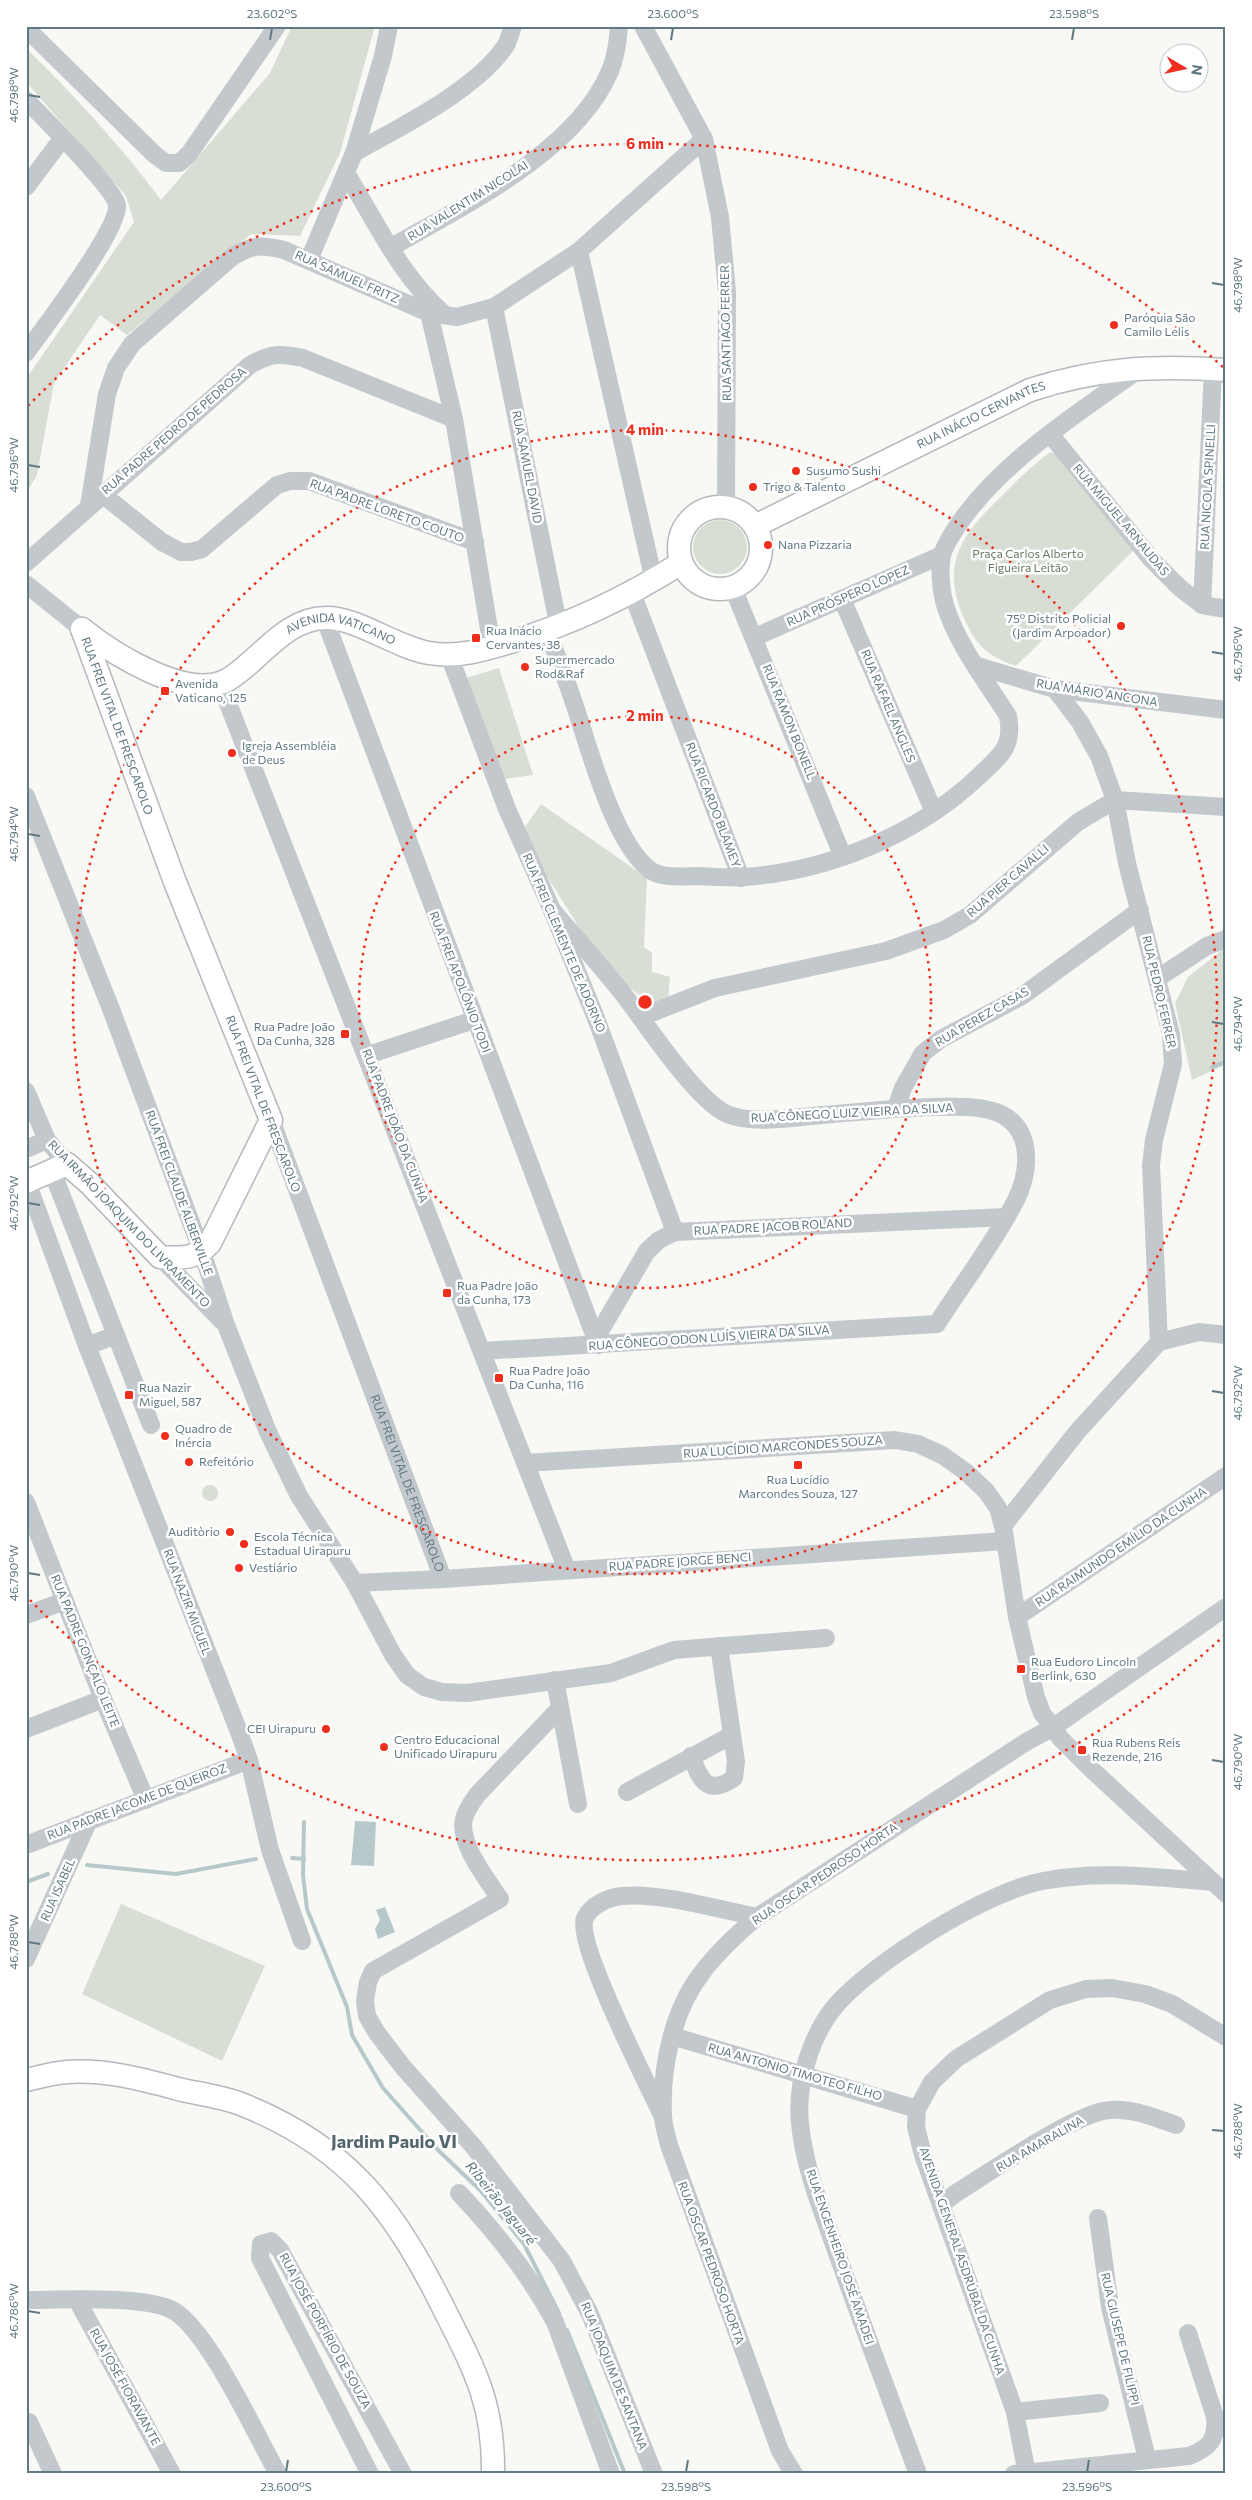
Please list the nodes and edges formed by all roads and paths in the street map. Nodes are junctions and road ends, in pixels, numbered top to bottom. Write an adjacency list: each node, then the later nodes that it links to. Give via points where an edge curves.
1 (277, 26): 6 (street, via 189,154 179,163 166,163 155,155)
2 (389, 26): 10 (street)
3 (513, 26): 10 (street, via 506,46 490,65 418,116)
4 (619, 26): 13 (street, RUA VALENTIM NICOLAI, via 610,71 594,100 570,128 532,162 481,196)
5 (643, 26): 9 (street, RUA SANTIAGO FERRER)
6 (26, 28)
7 (26, 100): 8 (street)
8 (62, 139): 12 (street); 19 (street, via 99,176 118,205 114,222 88,264)
9 (704, 139): 14 (street, RUA SAMUEL FRITZ); 26 (street, RUA SANTIAGO FERRER, via 720,217 727,292)
10 (354, 153): 11 (street)
11 (346, 172): 13 (street); 15 (street)
12 (26, 187)
13 (390, 248): 18 (street, via 428,300)
14 (580, 251): 16 (street, RUA SAMUEL FRITZ); 32 (street)
15 (309, 260): 17 (street, RUA SAMUEL FRITZ); 25 (street, RUA SAMUEL FRITZ, via 284,250 263,246 248,248 232,257 132,344 116,368 107,394)
16 (494, 306): 18 (street, RUA SAMUEL FRITZ); 41 (street, RUA SAMUEL DAVID)
17 (429, 313): 18 (street, RUA SAMUEL FRITZ); 22 (street)
18 (446, 317)
19 (26, 353)
20 (1142, 368): 21 (main road, RUA INÁCIO CERVANTES); 23 (street); 27 (main road, RUA INÁCIO CERVANTES, via 1104,370 1068,377 1030,390)
21 (1220, 370): 37 (street, RUA NICOLA SPINELLI)
22 (454, 419): 24 (street, RUA PADRE PEDRO DE PEDROSA, via 303,358 287,354 268,355 250,364); 28 (street)
23 (1050, 434): 29 (street, via 977,499 952,534); 37 (street, RUA MIGUEL ARNAUDAS, via 1152,560)
24 (102, 494): 25 (street, RUA PADRE PEDRO DE PEDROSA); 28 (street, RUA PADRE LORETO COUTO, via 162,542 181,552 202,549 277,485 290,481 309,481)
25 (89, 506): 30 (street, RUA PADRE PEDRO DE PEDROSA)
26 (726, 507): 27 (main road, via 738,510); 31 (main road, via 698,512 687,522 680,535)
27 (755, 526): 34 (main road, via 761,555 756,569)
28 (475, 542): 43 (street)
29 (942, 555): 36 (street, RUA PRÓSPERO LOPEZ); 45 (street, via 941,581 946,606 957,636)
30 (26, 563)
31 (681, 563): 32 (main road, AVENIDA VATICANO); 34 (main road, via 687,574 702,586 720,590)
32 (654, 581): 35 (main road, AVENIDA VATICANO)
33 (26, 584): 40 (street)
34 (733, 588): 42 (street, RUA RAMON BONELL)
35 (632, 593): 41 (main road, AVENIDA VATICANO); 54 (street, RUA RICARDO BLAMEY)
36 (842, 599): 42 (street, RUA PRÓSPERO LOPEZ); 52 (street, RUA RAFAEL ANGLES)
37 (1202, 605): 38 (street, RUA MIGUEL ARNAUDAS)
38 (1226, 609)
39 (324, 618): 44 (main road, AVENIDA VATICANO, via 349,622 398,645); 46 (main road, AVENIDA VATICANO, via 302,624 274,641); 60 (street, RUA FREI APOLÔNIO TODI)
40 (82, 629): 46 (main road, via 101,645 159,676 186,683); 64 (main road, RUA FREI VITAL DE FRESCAROLO, via 175,882)
41 (553, 630): 43 (main road, AVENIDA VATICANO); 54 (street, RUA SAMUEL DAVID, via 604,794 640,861 652,871 664,875)
42 (755, 637): 53 (street, RUA RAMON BONELL)
43 (492, 647): 44 (main road, AVENIDA VATICANO)
44 (448, 655): 55 (street, RUA FREI CLEMENTE DE ADORNO, via 507,810)
45 (977, 666): 47 (street, RUA MÁRIO ANCONA); 52 (street, RUA SAMUEL DAVID, via 1008,716 1008,745 959,796)
46 (220, 683): 61 (street, RUA PADRE JOÃO DA CUNHA)
47 (1055, 689): 48 (street, RUA MÁRIO ANCONA); 50 (street, RUA PEDRO FERRER, via 1080,722 1099,756)
48 (1226, 710)
49 (26, 796): 71 (street, RUA FREI CLAUDE ALBERVILLE, via 111,1009)
50 (1115, 800): 51 (street); 56 (street, RUA PEDRO FERRER); 59 (street, RUA PIER CAVALLI, via 1078,822 970,916 944,930 886,951 715,988)
51 (1226, 807)
52 (934, 812): 53 (street, RUA SAMUEL DAVID, via 891,837)
53 (843, 857): 54 (street, RUA SAMUEL DAVID)
54 (741, 878)
55 (552, 910): 59 (street, RUA CÔNEGO LUIZ VIEIRA DA SILVA); 70 (street, RUA FREI CLEMENTE DE ADORNO)
56 (1140, 910): 58 (street, RUA PEDRO FERRER); 63 (street, RUA PEREZ CASAS, via 1022,996 941,1039 912,1070)
57 (1226, 939): 58 (street, via 1207,946)
58 (1158, 978): 78 (street, RUA PEDRO FERRER, via 1173,1049 1173,1064 1151,1165)
59 (641, 1017): 63 (street, RUA CÔNEGO LUIZ VIEIRA DA SILVA, via 685,1074 710,1102 727,1114 778,1119)
60 (474, 1020): 61 (street); 77 (street, RUA FREI APOLÔNIO TODI)
61 (368, 1055): 80 (street, RUA PADRE JOÃO DA CUNHA)
62 (26, 1091): 65 (street, RUA IRMÃO JOAQUIM DO LIVRAMENTO)
63 (896, 1108): 69 (street, RUA CÔNEGO LUIZ VIEIRA DA SILVA, via 967,1107 995,1112 1012,1120 1024,1139 1027,1156 1025,1177)
64 (271, 1120): 71 (main road, via 210,1243); 87 (street, RUA FREI VITAL DE FRESCAROLO)
65 (46, 1140): 66 (street); 67 (street, RUA IRMÃO JOAQUIM DO LIVRAMENTO)
66 (26, 1149)
67 (60, 1167): 68 (main road); 72 (main road, RUA IRMÃO JOAQUIM DO LIVRAMENTO, via 89,1183); 75 (street)
68 (27, 1182): 79 (street, RUA NAZIR MIGUEL)
69 (1006, 1217): 70 (street, RUA PADRE JACOB ROLAND); 73 (street, RUA CÔNEGO LUIZ VIEIRA DA SILVA)
70 (675, 1232): 77 (street, RUA PADRE JACOB ROLAND, via 647,1251)
71 (202, 1252): 72 (main road, via 182,1258); 74 (street, RUA FREI CLAUDE ALBERVILLE)
72 (160, 1257): 74 (street, RUA IRMÃO JOAQUIM DO LIVRAMENTO)
73 (937, 1324): 77 (street, RUA CÔNEGO ODON LUÍS VIEIRA DA SILVA)
74 (226, 1325): 88 (street, RUA FREI CLAUDE ALBERVILLE, via 282,1464)
75 (116, 1335): 79 (street); 81 (street)
76 (1226, 1335): 78 (street, via 1198,1332)
77 (597, 1342): 80 (street, RUA CÔNEGO ODON LUÍS VIEIRA DA SILVA)
78 (1159, 1342): 85 (street, via 1078,1432)
79 (87, 1346): 102 (street, RUA NAZIR MIGUEL)
80 (482, 1351): 82 (street, RUA PADRE JOÃO DA CUNHA)
81 (151, 1425)
82 (525, 1463): 85 (street, RUA LUCÍDIO MARCONDES SOUZA, via 895,1440 918,1444 942,1455 966,1472 998,1508); 86 (street, RUA PADRE JOÃO DA CUNHA)
83 (1226, 1476): 92 (street, RUA RAIMUNDO EMÍLIO DA CUNHA)
84 (26, 1502): 89 (street, RUA PADRE GONÇALO LEITE)
85 (1004, 1534): 86 (street, RUA PADRE JORGE BENCI); 92 (street, RUA LUCÍDIO MARCONDES SOUZA)
86 (567, 1570): 87 (street, RUA PADRE JORGE BENCI)
87 (443, 1579): 88 (street, RUA PADRE JORGE BENCI)
88 (355, 1582): 95 (street, RUA FREI CLAUDE ALBERVILLE, via 393,1655 407,1675 424,1687 467,1693)
89 (65, 1601): 91 (street); 96 (street, RUA PADRE GONÇALO LEITE)
90 (1226, 1607): 98 (street, RUA OSCAR PEDROSO HORTA)
91 (26, 1615)
92 (1017, 1617): 98 (street, RUA LUCÍDIO MARCONDES SOUZA, via 1036,1697)
93 (826, 1638): 94 (street, RUA FREI CLAUDE ALBERVILLE)
94 (719, 1646): 95 (street, RUA FREI CLAUDE ALBERVILLE, via 674,1650 611,1673); 100 (street)
95 (555, 1680): 97 (street)
96 (103, 1699): 99 (street); 104 (street, RUA PADRE GONÇALO LEITE)
97 (560, 1708): 105 (street); 138 (street, RUA JOAQUIM DE SANTANA, via 468,1808 463,1830 465,1842 500,1899 372,1971 365,2001 367,2016 377,2033 474,2147 562,2261 590,2314)
98 (1052, 1728): 108 (street, RUA LUCÍDIO MARCONDES SOUZA); 110 (street, RUA OSCAR PEDROSO HORTA)
99 (26, 1729)
100 (732, 1736): 101 (street); 101 (street, via 736,1770 734,1778 728,1782 706,1785 701,1781)
101 (691, 1756): 103 (street)
102 (248, 1760): 104 (street, RUA PADRE JACOME DE QUEIROZ); 111 (street, RUA NAZIR MIGUEL, via 270,1850)
103 (628, 1792)
104 (146, 1800): 106 (street, RUA PADRE JACOME DE QUEIROZ)
105 (578, 1804)
106 (89, 1820): 107 (street, RUA PADRE JACOME DE QUEIROZ); 112 (street, RUA ISABEL)
107 (26, 1845)
108 (1212, 1882): 109 (street, RUA LUCÍDIO MARCONDES SOUZA); 115 (street, RUA ENGENHEIRO JOSÉ AMADEI, via 1094,1874 1041,1881 983,1901 908,1947 858,1984 836,2005)
109 (1226, 1894)
110 (757, 1917): 113 (street, RUA OSCAR PEDROSO HORTA, via 720,1951 700,1975 679,2014); 118 (street, via 649,1896 624,1896 609,1899 595,1907 586,1918 584,1934 592,1957)
111 (302, 1941)
112 (26, 1959)
113 (672, 2036): 115 (street, RUA ANTONIO TIMOTEO FILHO); 118 (street, RUA OSCAR PEDROSO HORTA)
114 (1226, 2036): 117 (street, via 1172,2004 1145,1994 1112,1988 1086,1989 1050,2000 956,2060 932,2082)
115 (802, 2074): 117 (street, RUA ANTONIO TIMOTEO FILHO); 140 (street, RUA ENGENHEIRO JOSÉ AMADEI, via 800,2122 808,2163 822,2211)
116 (26, 2080): 136 (main road, via 68,2072 113,2074 239,2104 281,2122 327,2151 354,2173 388,2212 410,2246 475,2370 488,2406)
117 (917, 2109): 121 (street, AVENIDA GENERAL ASDRÚBAL DA CUNHA, via 916,2126 923,2155)
118 (662, 2116): 139 (street, RUA OSCAR PEDROSO HORTA, via 680,2175 780,2451)
119 (1176, 2125): 121 (street, RUA AMARALINA, via 1122,2110 1092,2114)
120 (459, 2194): 137 (street, via 501,2240 555,2322)
121 (941, 2204): 127 (street, AVENIDA GENERAL ASDRÚBAL DA CUNHA)
122 (1098, 2218): 129 (street, RUA GIUSEPE DE FILIPPI, via 1110,2307)
123 (26, 2300): 124 (street)
124 (77, 2300): 132 (street, RUA JOSÉ FIORAVANTE); 133 (street, via 150,2303 173,2310 191,2324 217,2363)
125 (1188, 2333): 129 (street, via 1216,2417 1216,2431 1204,2450 1190,2456)
126 (1100, 2403): 127 (street)
127 (1015, 2412): 130 (street, AVENIDA GENERAL ASDRÚBAL DA CUNHA)
128 (29, 2422): 131 (street)
129 (1148, 2459): 130 (street)
130 (1023, 2473)
131 (53, 2474)
132 (172, 2474)
133 (278, 2474)
134 (370, 2474): 135 (street, RUA JOSÉ PORFÍRIO DE SOUZA, via 260,2258 261,2244 266,2241 271,2241 280,2250)
135 (404, 2474)
136 (493, 2474)
137 (611, 2474)
138 (654, 2474)
139 (794, 2474)
140 (918, 2474)

